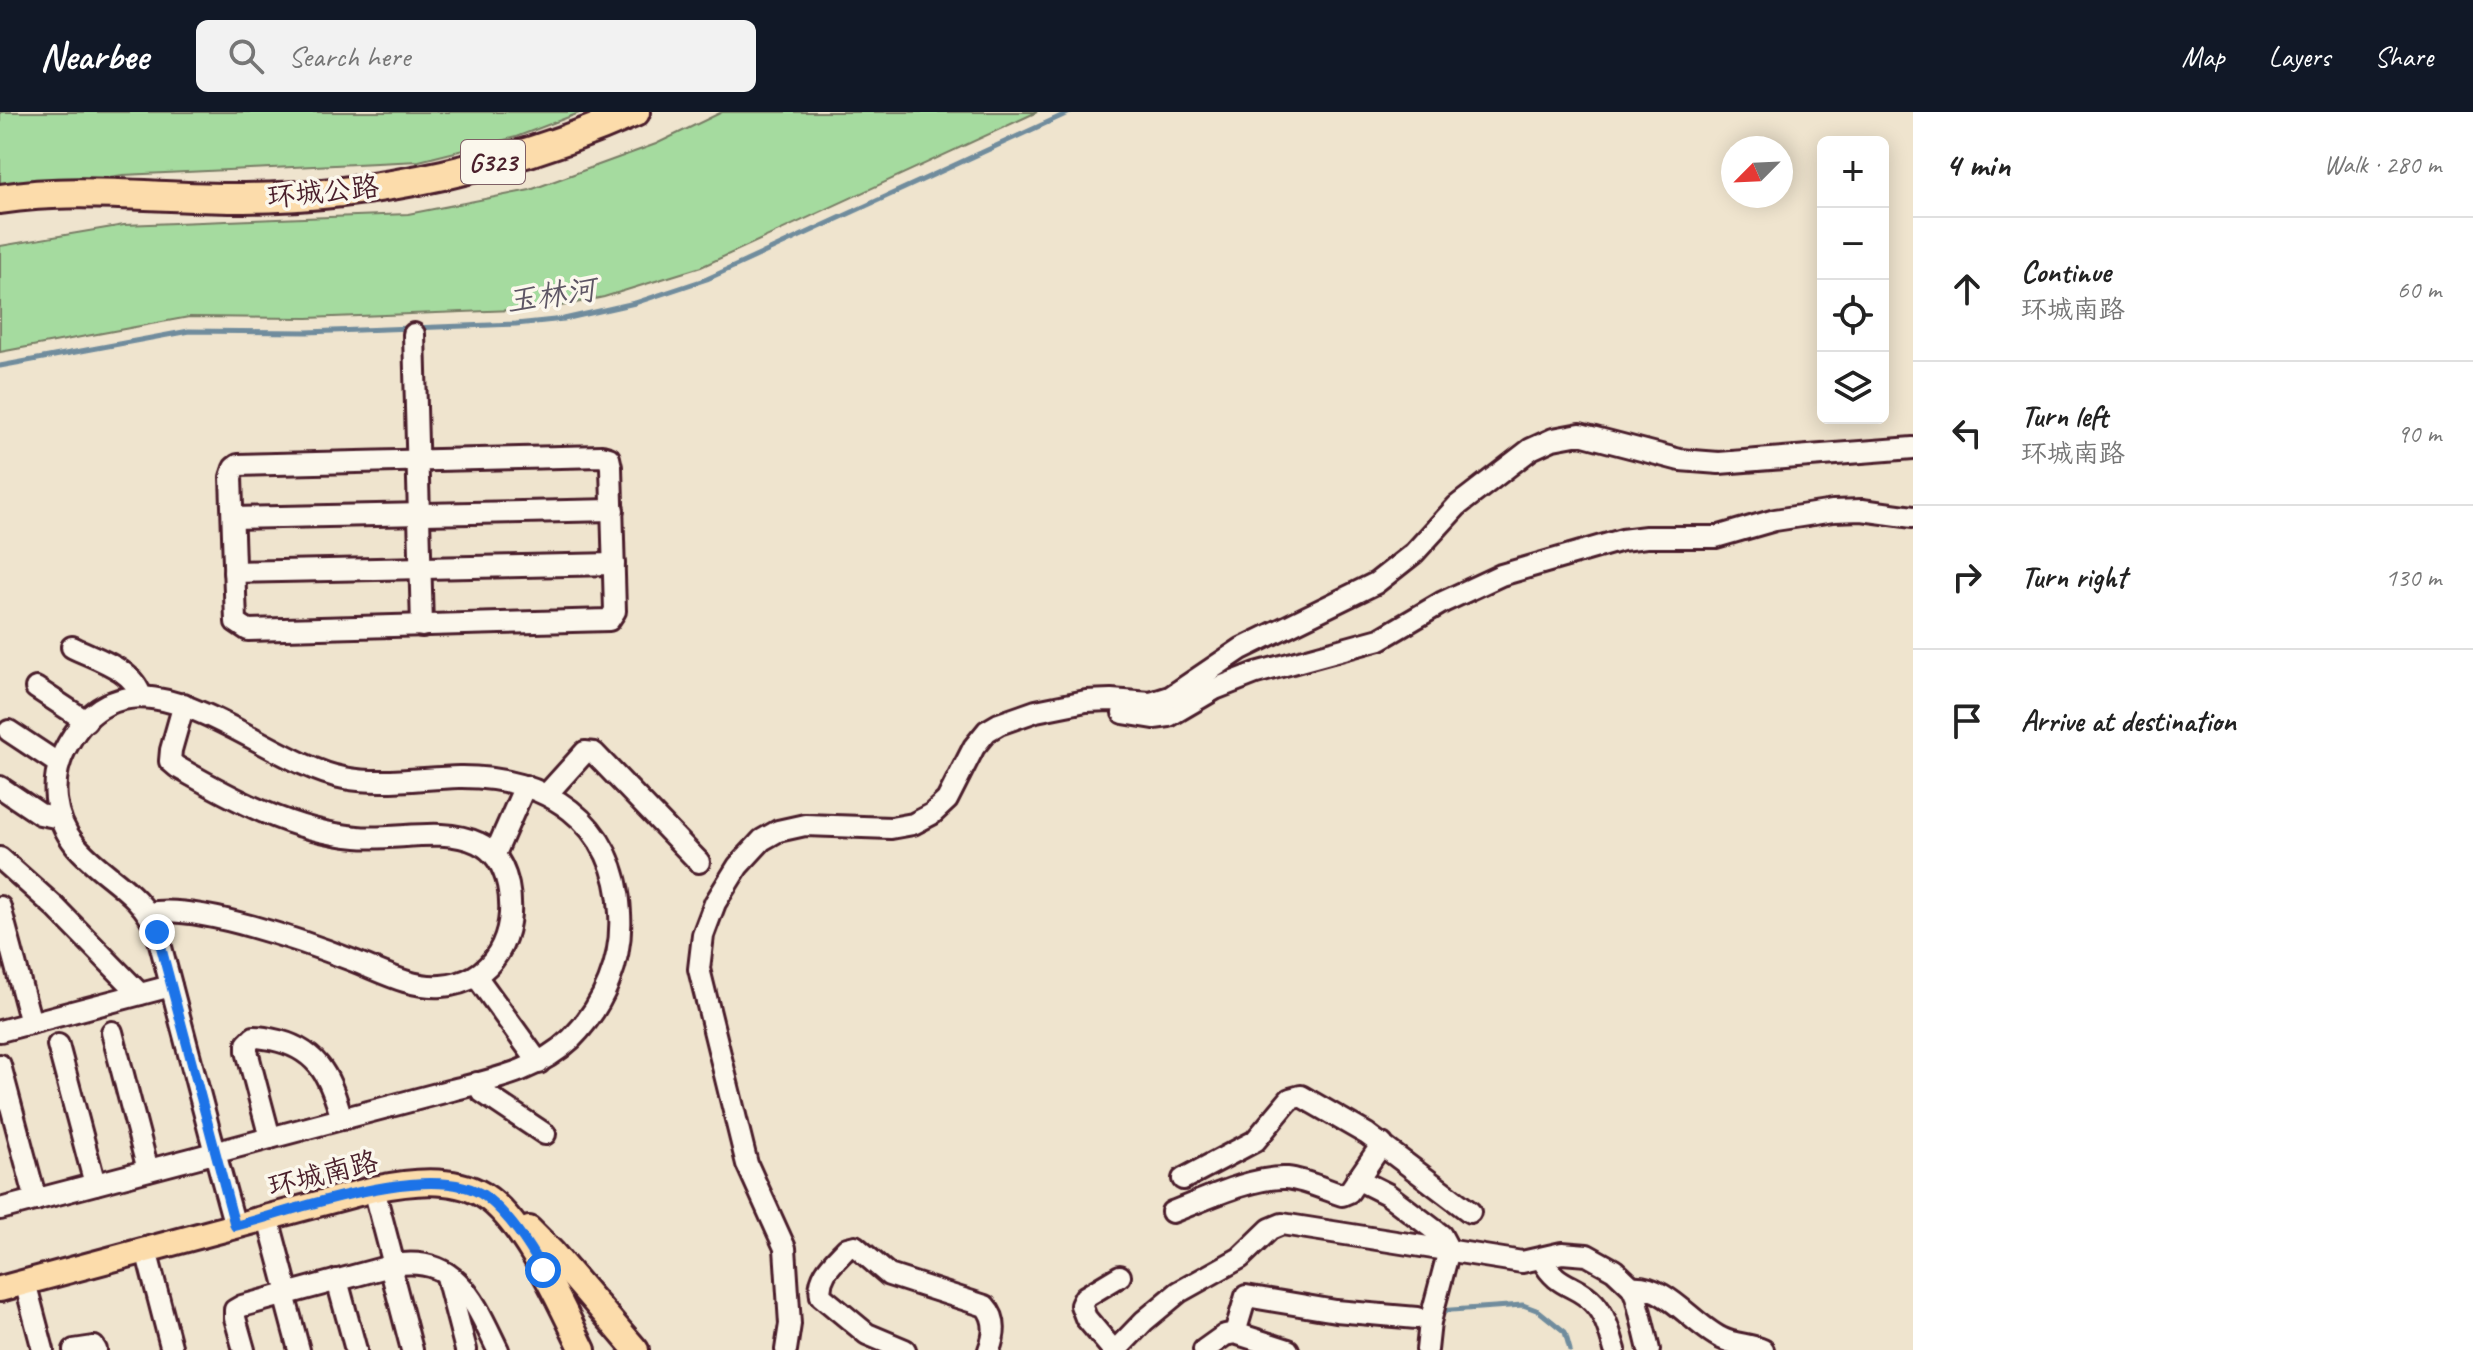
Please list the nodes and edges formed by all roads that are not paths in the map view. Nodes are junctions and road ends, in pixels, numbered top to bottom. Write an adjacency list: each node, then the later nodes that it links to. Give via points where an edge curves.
1 (635, 112): 2 (highway, 环城公路 / G323, via 509,158 345,191 235,198 52,193)
2 (0, 199)
3 (414, 334): 5 (street)
4 (1913, 448): 17 (street, via 1719,463 1671,458 1580,434 1560,437 1531,449 1457,506 1414,553 1369,588 1241,649 1161,701)
5 (417, 461): 6 (street, via 606,457); 7 (street); 9 (street, via 238,465 232,472)
6 (613, 510): 7 (street); 10 (street)
7 (419, 514): 9 (street); 11 (street)
8 (1913, 517): 17 (street, via 1833,511 1716,537 1622,540 1485,581 1380,639 1256,673 1169,716 1097,710)
9 (233, 518): 12 (street)
10 (614, 564): 11 (street); 13 (street, via 615,611 609,620)
11 (420, 568): 12 (street); 13 (street)
12 (234, 572): 13 (street, via 235,617 243,629)
13 (422, 626)
14 (72, 647): 16 (street, via 129,676)
15 (36, 688): 19 (street)
16 (141, 697): 18 (street); 19 (street, via 114,703)
17 (1086, 701): 85 (street, via 1012,718 987,731 947,800 913,824 805,825 770,835 743,859 715,903 699,951 701,986 747,1164 785,1248 790,1324)
18 (184, 704): 22 (street, via 339,778 481,778); 26 (street, via 170,761 250,807 329,833 382,839 457,837)
19 (86, 721): 21 (street)
20 (9, 731): 21 (street)
21 (59, 764): 25 (street)
22 (525, 786): 24 (street); 26 (street)
23 (0, 787): 25 (street, via 40,814)
24 (547, 794): 28 (street, via 585,752 594,753); 38 (street, via 579,816 599,842 616,881 621,926 615,965 600,1001 579,1031)
25 (60, 818): 30 (street, via 80,853)
26 (495, 854): 31 (street, via 508,884 509,926 495,959)
27 (0, 858): 33 (street)
28 (699, 862)
29 (0, 907): 34 (street)
30 (149, 913): 31 (street, via 180,912 240,924 418,984 444,986); 32 (street)
31 (476, 976): 38 (street)
32 (171, 986): 33 (street); 45 (street)
33 (140, 994): 34 (street)
34 (31, 1023): 35 (street)
35 (0, 1031)
36 (112, 1032): 46 (street)
37 (58, 1045): 49 (street)
38 (539, 1063): 40 (street)
39 (0, 1065): 51 (street)
40 (477, 1083): 41 (street); 42 (street, via 482,1092)
41 (342, 1119): 43 (street); 43 (street, via 332,1087 312,1057 294,1045 254,1037 247,1051)
42 (545, 1134)
43 (270, 1138): 45 (street)
44 (1382, 1144): 47 (street, via 1295,1096 1255,1141); 48 (street); 54 (street)
45 (215, 1152): 46 (street); 56 (street)
46 (148, 1170): 49 (street)
47 (1183, 1179)
48 (1357, 1179): 53 (street, via 1342,1195 1274,1179); 58 (street, via 1387,1194 1441,1235)
49 (95, 1184): 51 (street)
50 (374, 1189): 55 (main road, 环城南路); 60 (street); 64 (main road, 环城南路, via 429,1183 484,1196 531,1231)
51 (36, 1200): 52 (street)
52 (0, 1209)
53 (1172, 1212)
54 (1470, 1212)
55 (268, 1218): 56 (main road, 环城南路); 68 (street)
56 (235, 1226): 57 (main road, 环城南路)
57 (146, 1250): 65 (main road, 环城南路); 76 (street)
58 (1449, 1250): 59 (street, via 1522,1262); 88 (street, via 1276,1225 1240,1258 1170,1298); 91 (street)
59 (1542, 1259): 66 (street, via 1562,1253 1587,1255); 92 (street, via 1559,1282 1593,1301)
60 (392, 1265): 61 (street, via 426,1264); 63 (street); 80 (street)
61 (446, 1273): 81 (street); 82 (street, via 473,1300)
62 (1120, 1276): 88 (street, via 1085,1297 1081,1305)
63 (337, 1280): 68 (street); 79 (street)
64 (562, 1280): 83 (main road); 84 (main road)
65 (25, 1282): 67 (main road, 环城南路); 73 (street)
66 (1632, 1287): 72 (street, via 1653,1288); 93 (street)
67 (0, 1289)
68 (286, 1294): 77 (street, via 235,1310); 78 (street)
69 (1417, 1318): 70 (street, via 1246,1296)
70 (1235, 1333): 89 (street); 90 (street)
71 (866, 1342): 86 (street); 87 (street, via 821,1296 819,1287 823,1275 855,1246 889,1275 985,1306 995,1324)
72 (1725, 1345): 94 (street)
73 (43, 1350)
74 (74, 1350): 75 (street)
75 (96, 1350)
76 (172, 1350)
77 (244, 1350)
78 (299, 1350)
79 (356, 1350)
80 (412, 1350)
81 (466, 1350)
82 (498, 1350)
83 (583, 1350)
84 (636, 1350)
85 (786, 1350)
86 (905, 1350)
87 (989, 1350)
88 (1114, 1350)
89 (1204, 1350)
90 (1288, 1350)
91 (1427, 1350)
92 (1615, 1350)
93 (1649, 1350)
94 (1763, 1350)

